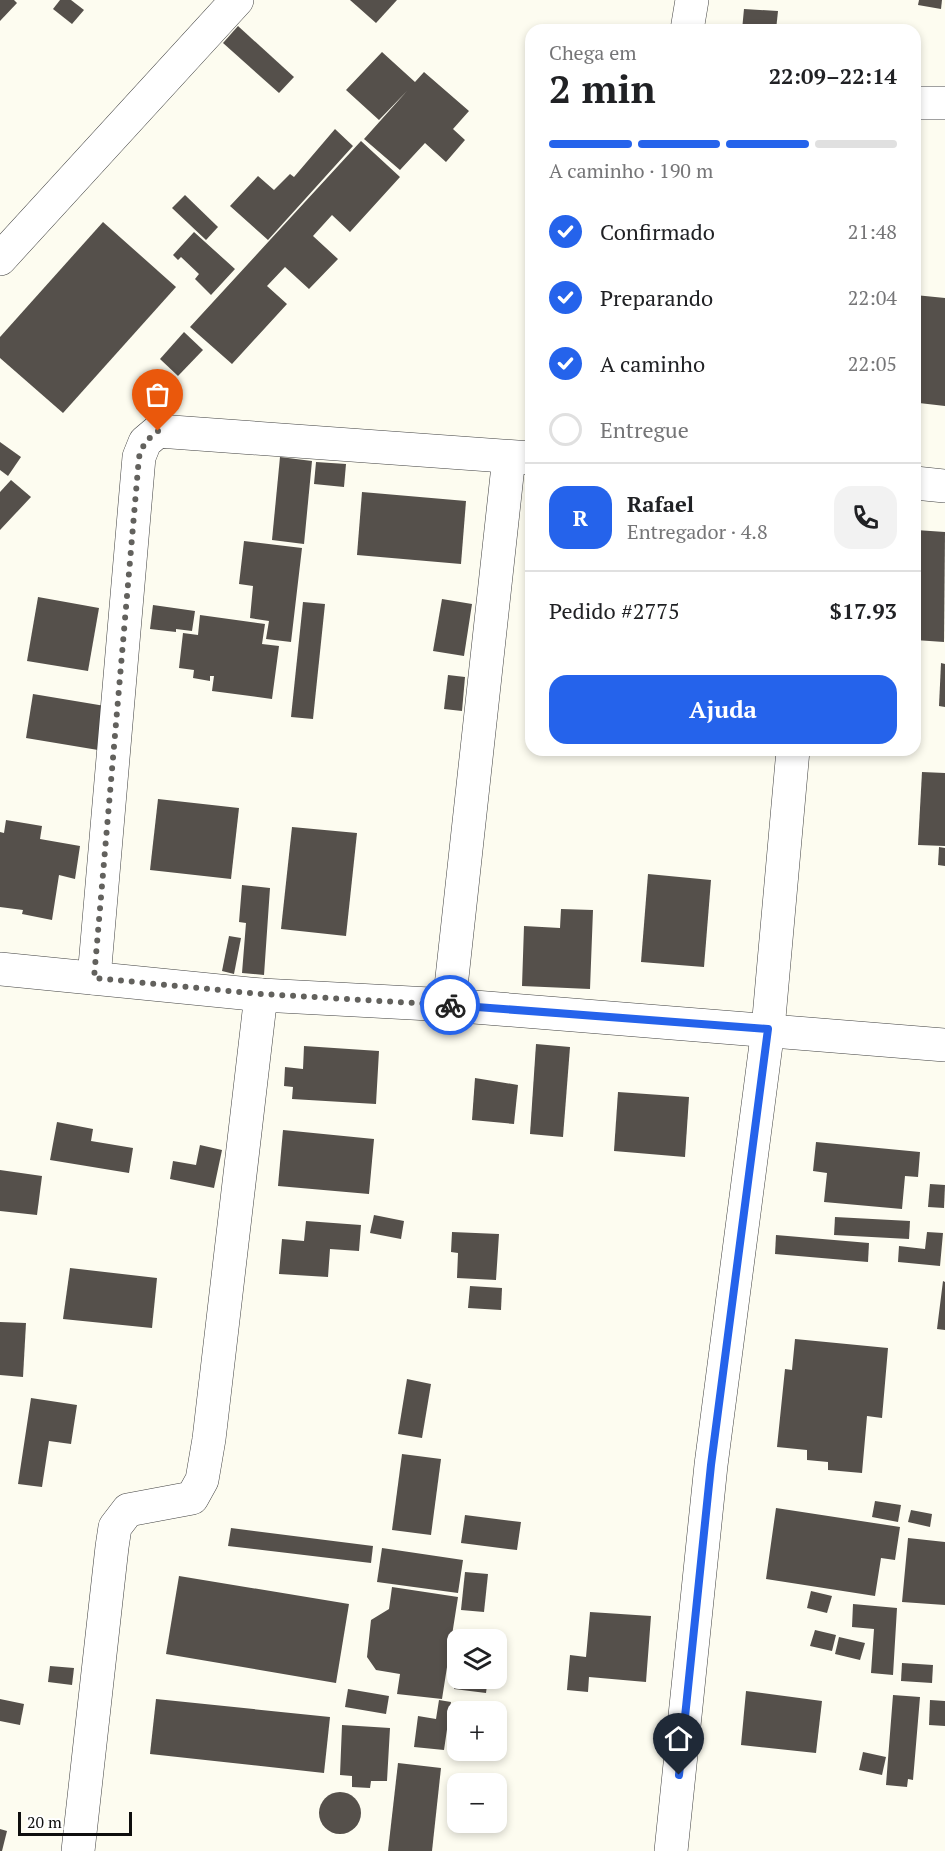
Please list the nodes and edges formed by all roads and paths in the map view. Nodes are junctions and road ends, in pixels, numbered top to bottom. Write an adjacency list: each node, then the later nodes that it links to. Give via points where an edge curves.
1 (237, 0): 6 (street)
2 (692, 0): 3 (street)
3 (688, 24)
4 (921, 103): 5 (street)
5 (945, 103)
6 (0, 259)
7 (520, 457): 12 (street, via 158,431 145,442 139,457); 14 (street)
8 (921, 484): 9 (street)
9 (945, 486)
10 (792, 756): 15 (street)
11 (0, 969): 12 (street)
12 (94, 978): 13 (street)
13 (261, 994): 14 (street); 17 (street, via 202,1480 192,1498 128,1510 115,1527)
14 (449, 1005): 15 (street)
15 (768, 1029): 16 (street); 18 (street, via 711,1465)
16 (945, 1044)
17 (78, 1851)
18 (671, 1851)

